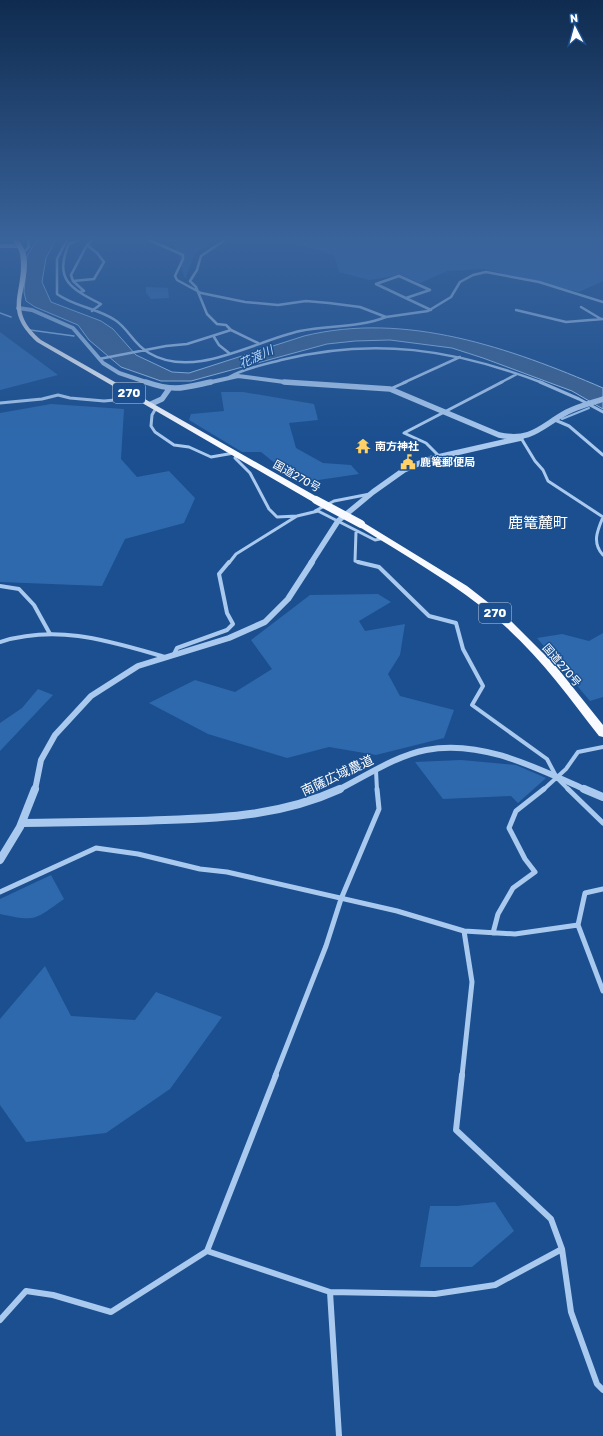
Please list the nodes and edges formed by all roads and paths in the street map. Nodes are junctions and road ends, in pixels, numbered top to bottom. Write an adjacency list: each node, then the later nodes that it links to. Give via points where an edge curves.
1 (81, 307): 11 (street)
2 (98, 307): 11 (street)
3 (205, 307): 14 (street, via 217,324 226,325)
4 (360, 307): 12 (street)
5 (425, 307): 9 (street)
6 (435, 307): 9 (street)
7 (581, 307): 13 (street)
8 (18, 308): 20 (street, via 32,310 73,328 82,335); 25 (highway, 国道270号 / 270, via 24,328 34,337)
9 (431, 310): 12 (street)
10 (516, 310): 13 (street, via 566,322)
11 (92, 311): 17 (street, via 117,321 131,341)
12 (386, 317): 16 (street, via 367,324 300,331)
13 (602, 319)
14 (231, 330): 15 (street); 16 (street)
15 (214, 337): 17 (street); 18 (street, via 219,346)
16 (258, 343): 18 (street)
17 (144, 350): 18 (street, via 161,360 177,363 195,362); 20 (street)
18 (229, 353)
19 (461, 357): 21 (street); 22 (street, via 406,347 353,347 284,359); 24 (street)
20 (99, 359): 23 (street, via 126,376)
21 (517, 374): 28 (street, via 558,388); 30 (street)
22 (229, 377): 23 (street, via 190,387); 24 (street)
23 (169, 389): 29 (street)
24 (390, 389): 30 (street)
25 (139, 398): 27 (street, via 104,401 58,395); 29 (highway, 国道270号 / 270)
26 (603, 399): 28 (street)
27 (0, 403)
28 (589, 404): 31 (street); 32 (street)
29 (154, 406): 34 (highway, 国道270号 / 270); 34 (street, via 152,426 155,432 174,445 189,447 211,457)
30 (446, 412): 33 (street, via 506,437); 36 (street, via 404,433 426,443)
31 (603, 412)
32 (555, 420): 33 (street, via 532,436); 35 (street, via 569,426)
33 (521, 438): 36 (street, via 444,455); 40 (street, via 548,481)
34 (236, 454): 39 (street, via 235,458 250,473 269,509 277,516); 42 (highway, 国道270号 / 270, bridge, via 316,500)
35 (603, 455)
36 (441, 458): 37 (street, via 417,463 392,477)
37 (371, 494): 38 (street, via 347,498); 41 (street)
38 (315, 511): 39 (street); 41 (street)
39 (297, 516): 47 (street, via 236,554 219,574 227,613 233,624 227,630 177,648)
40 (603, 517): 43 (street, via 595,543)
41 (338, 520): 42 (street); 47 (street, via 288,599 265,622 229,638)
42 (358, 528): 49 (highway, 国道270号 / 270, via 386,538 464,588 504,620 551,667); 52 (street, via 355,561 379,568 429,616 456,623 463,649 483,686 472,704 547,759)
43 (603, 555)
44 (0, 586): 45 (street, via 19,590 34,605)
45 (50, 634): 46 (street, via 13,636); 48 (street, via 99,638)
46 (0, 642)
47 (174, 654): 48 (street)
48 (165, 657): 54 (street, via 138,666 91,696 70,717 55,735 41,760 34,794)
49 (603, 733)
50 (603, 747): 52 (street, via 578,752)
51 (376, 771): 52 (street, 南薩広域農道, via 419,751 452,748 492,753); 54 (street, 南薩広域農道, via 319,799 285,809 250,815 110,822); 59 (street, via 378,809)
52 (557, 778): 53 (street, 南薩広域農道); 55 (street); 62 (street, via 516,810 509,828 535,872 513,888 498,914)
53 (603, 797)
54 (22, 823): 56 (street)
55 (603, 823)
56 (0, 860)
57 (603, 889): 60 (street, via 586,893)
58 (0, 892): 59 (street, via 96,848 227,872)
59 (341, 899): 61 (street, via 397,910); 65 (street, via 326,946)
60 (578, 925): 62 (street, via 515,934); 63 (street)
61 (464, 930): 62 (street); 64 (street, via 472,982 456,1130 550,1219)
62 (493, 933)
63 (603, 991)
64 (562, 1249): 66 (street, via 495,1285 435,1294); 68 (street, via 571,1312 597,1384)
65 (207, 1251): 66 (street); 67 (street, via 111,1312 53,1295 26,1291)
66 (330, 1292): 69 (street)
67 (0, 1320)
68 (603, 1390)
69 (339, 1436)

